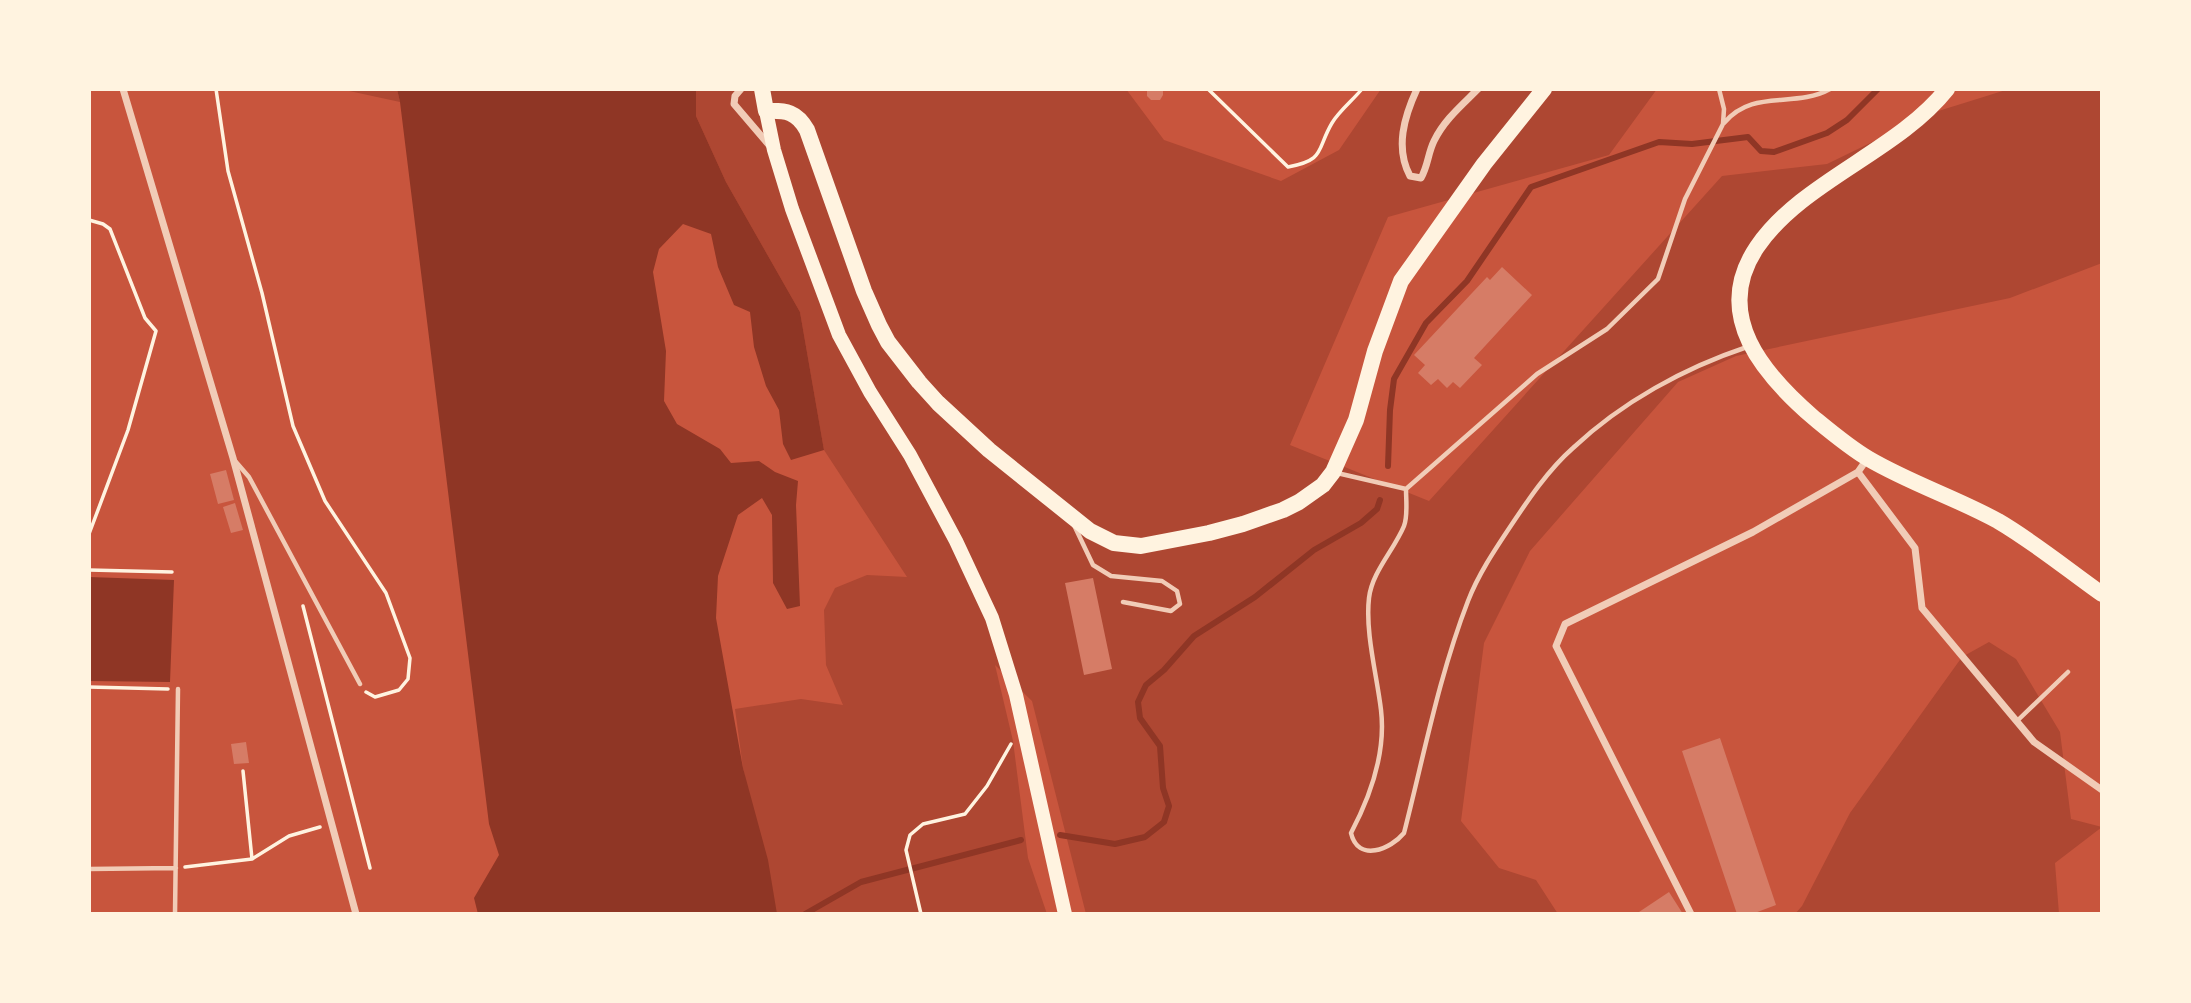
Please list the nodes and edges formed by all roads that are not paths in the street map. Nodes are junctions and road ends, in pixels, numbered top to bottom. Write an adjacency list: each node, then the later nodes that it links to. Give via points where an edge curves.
1 (123, 89): 14 (street)
2 (741, 89): 12 (street, via 734,104)
3 (762, 89): 10 (main road)
4 (1417, 89): 5 (street, via 1402,134 1405,165 1410,176 1421,178 1447,120)
5 (1478, 89)
6 (1544, 89): 16 (main road, via 1401,281 1356,420)
7 (1719, 89): 11 (lane)
8 (1830, 89): 11 (lane, via 1750,103 1731,114)
9 (1947, 89): 13 (main road, via 1893,138 1797,206 1755,249 1739,293)
10 (766, 111): 12 (main road); 18 (main road, via 795,114 807,130 864,290 888,342 938,403)
11 (1722, 126): 17 (lane, via 1685,199 1658,279 1607,329 1537,374)
12 (774, 150): 30 (main road, via 839,335 923,479 992,618 1016,695)
13 (1750, 345): 15 (main road, via 1770,376); 17 (lane, via 1709,359 1632,401 1572,448 1527,501 1488,559 1468,600 1404,833 1378,852 1357,846 1351,833 1380,755 1381,713 1369,598 1405,524)
14 (233, 458): 22 (lane, via 250,477); 28 (street)
15 (1863, 465): 19 (main road, via 1998,522); 24 (street, via 1915,548 1922,608); 31 (street, via 1753,532 1565,624 1556,646)
16 (1333, 472): 17 (lane); 18 (main road, via 1311,494 1283,510 1209,533 1141,546 1114,542)
17 (1406, 489)
18 (1069, 515): 20 (lane, via 1093,565 1111,576 1162,581 1177,591 1180,604 1171,611)
19 (2102, 594)
20 (1122, 602)
21 (2068, 672): 24 (lane)
22 (360, 684)
23 (178, 689): 26 (lane)
24 (2016, 721): 25 (street, via 2034,742)
25 (2102, 790)
26 (176, 868): 27 (lane); 29 (lane)
27 (89, 869)
28 (356, 911)
29 (175, 914)
30 (1065, 914)
31 (1691, 914)

